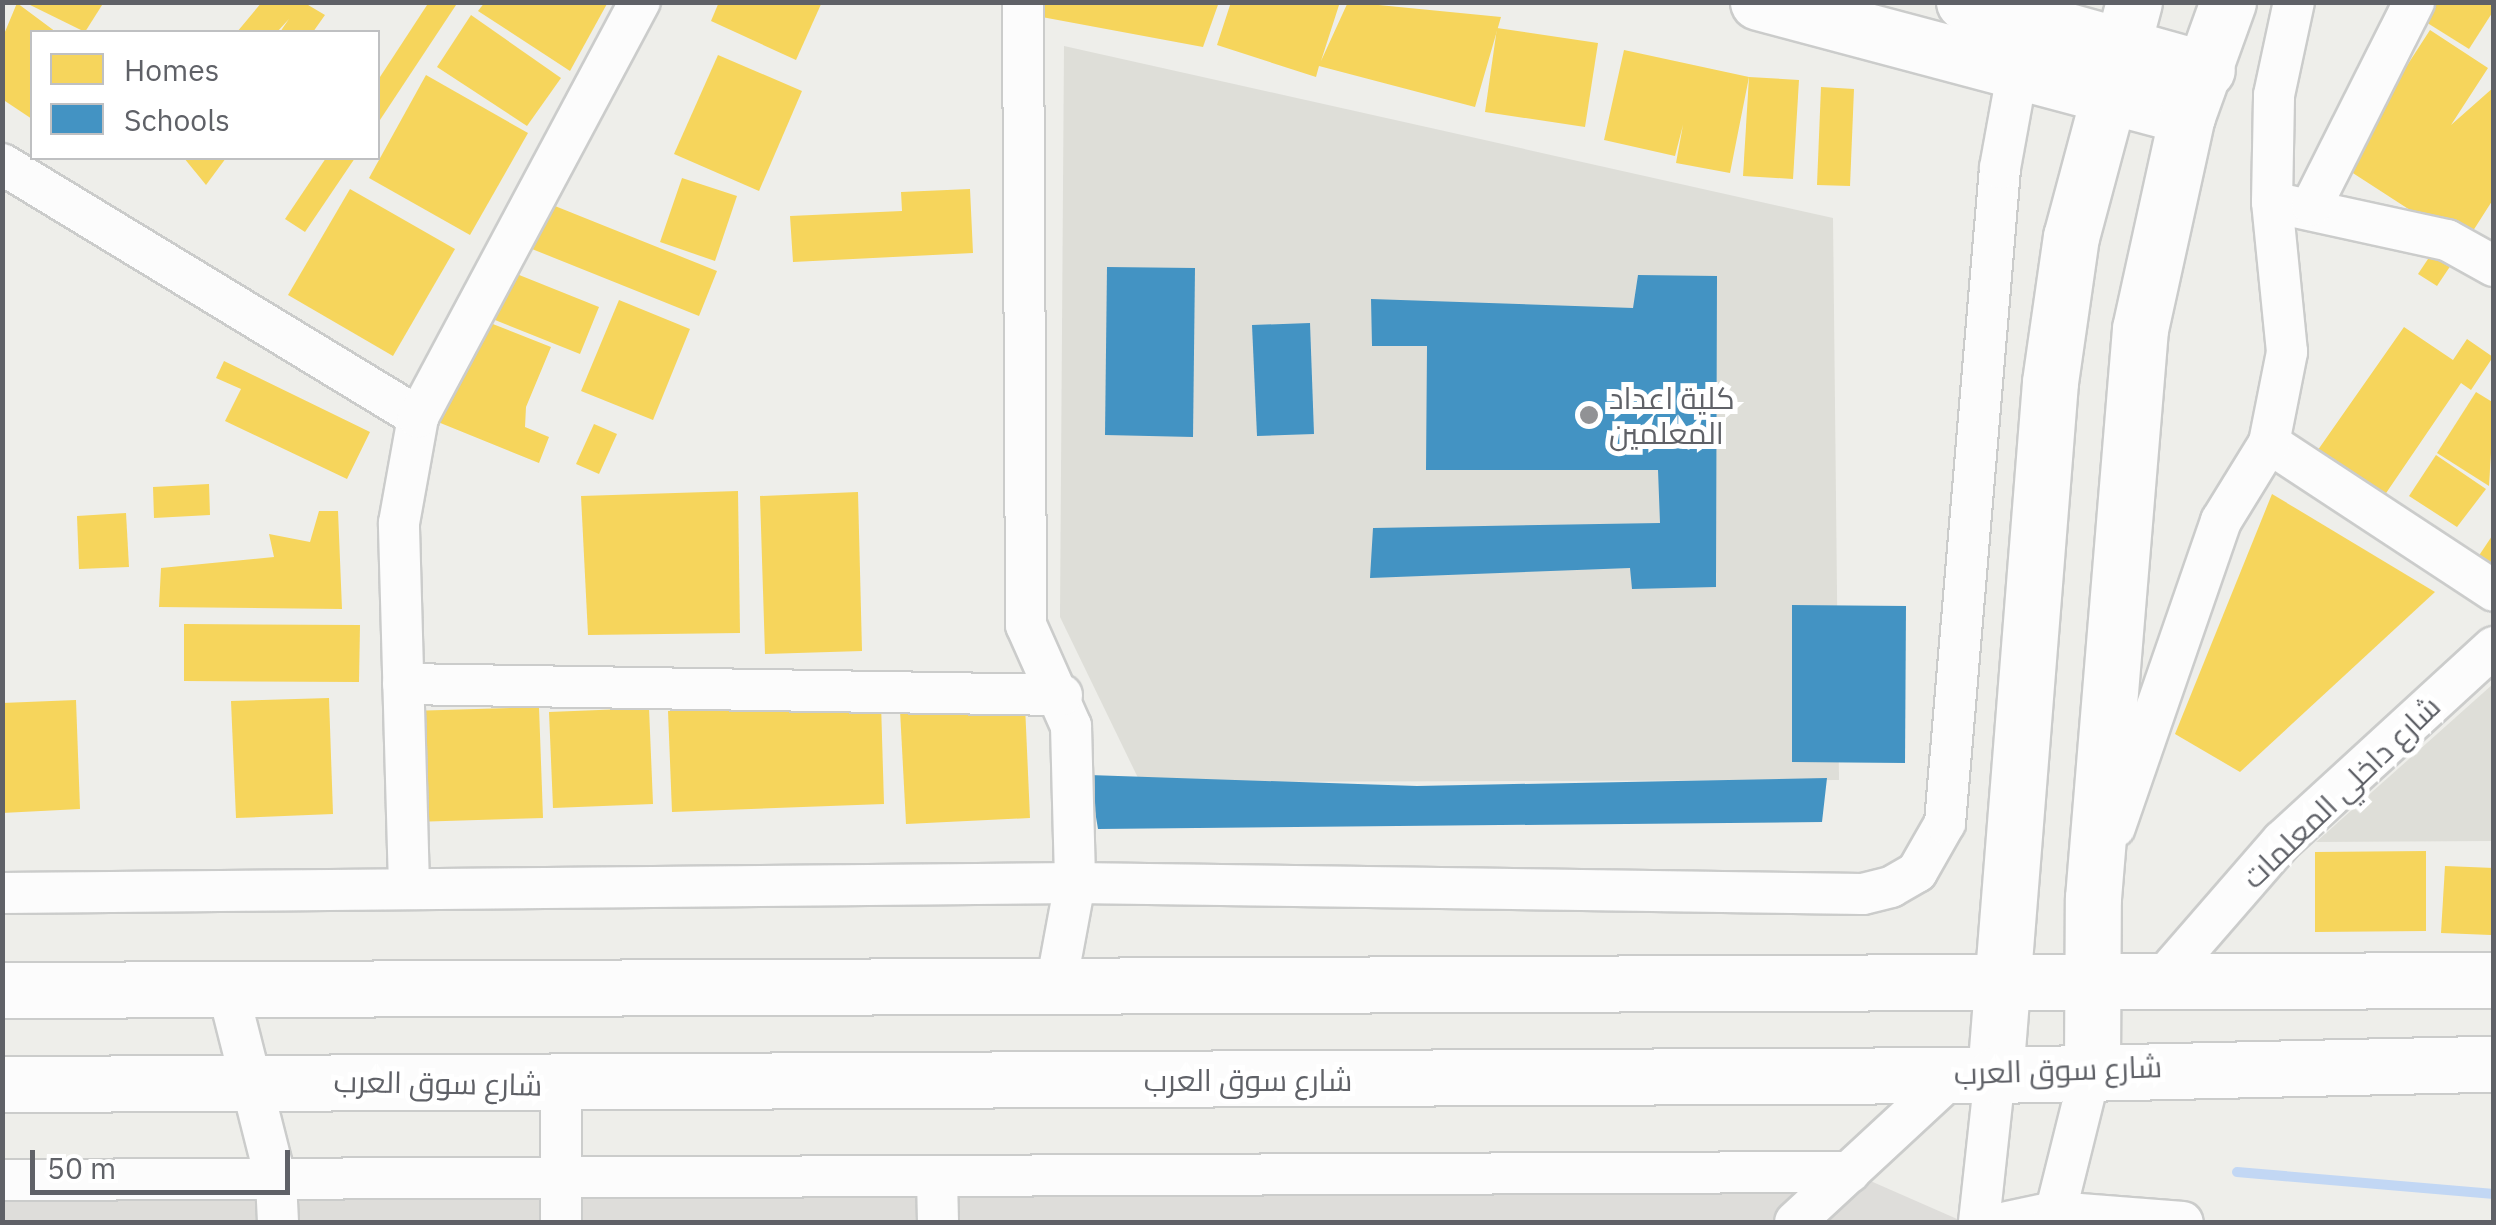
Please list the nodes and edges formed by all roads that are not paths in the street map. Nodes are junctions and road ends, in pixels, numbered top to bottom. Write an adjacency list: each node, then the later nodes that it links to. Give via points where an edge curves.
1 (640, 2): 14 (street)
2 (1023, 2): 19 (street, via 1026,625)
3 (1758, 2): 9 (main road)
4 (1964, 2): 8 (main road)
5 (2228, 2): 10 (main road)
6 (2294, 2): 12 (street, via 2274,94)
7 (2414, 2): 12 (street)
8 (2118, 48): 9 (main road); 10 (main road); 27 (main road, via 2050,382)
9 (2018, 69): 20 (street, via 2000,168 1946,823 1916,872 1863,894)
10 (2197, 93): 23 (main road, via 2140,329)
11 (2, 164): 14 (street)
12 (2292, 204): 13 (street, via 2447,240); 15 (street, via 2286,352)
13 (2494, 266)
14 (418, 417): 18 (street, via 399,523)
15 (2268, 443): 16 (street); 23 (street, via 2221,521)
16 (2494, 591)
17 (2494, 647): 28 (street, شارع داخلي المعلمات, via 2282,841)
18 (403, 684): 19 (street); 21 (street)
19 (1062, 695): 20 (street, via 1072,726)
20 (1075, 883): 21 (street); 26 (street)
21 (409, 886): 22 (street)
22 (2, 893)
23 (2092, 898): 25 (main road)
24 (2494, 980): 28 (main road)
25 (2090, 984): 27 (main road); 28 (main road); 32 (main road)
26 (1056, 986): 27 (main road); 30 (main road)
27 (2000, 987): 33 (main road)
28 (2155, 988)
29 (2, 990): 30 (main road)
30 (228, 991): 34 (street)
31 (2494, 1064): 32 (main road, شارع سوق العرب)
32 (2092, 1066): 33 (main road, شارع سوق العرب); 42 (street)
33 (1975, 1074): 36 (main road, شارع سوق العرب); 37 (street); 47 (street)
34 (245, 1080): 35 (main road, شارع سوق العرب); 36 (main road, شارع سوق العرب); 41 (street)
35 (2, 1084)
36 (561, 1085): 39 (street)
37 (1850, 1172): 38 (street); 46 (street)
38 (937, 1178): 39 (street); 45 (street)
39 (561, 1179): 41 (street); 44 (street)
40 (2, 1180): 41 (street)
41 (276, 1181): 43 (street)
42 (2054, 1217): 48 (street); 49 (street)
43 (278, 1222)
44 (560, 1222)
45 (938, 1222)
46 (1795, 1222)
47 (1979, 1222)
48 (2007, 1222)
49 (2183, 1222)

